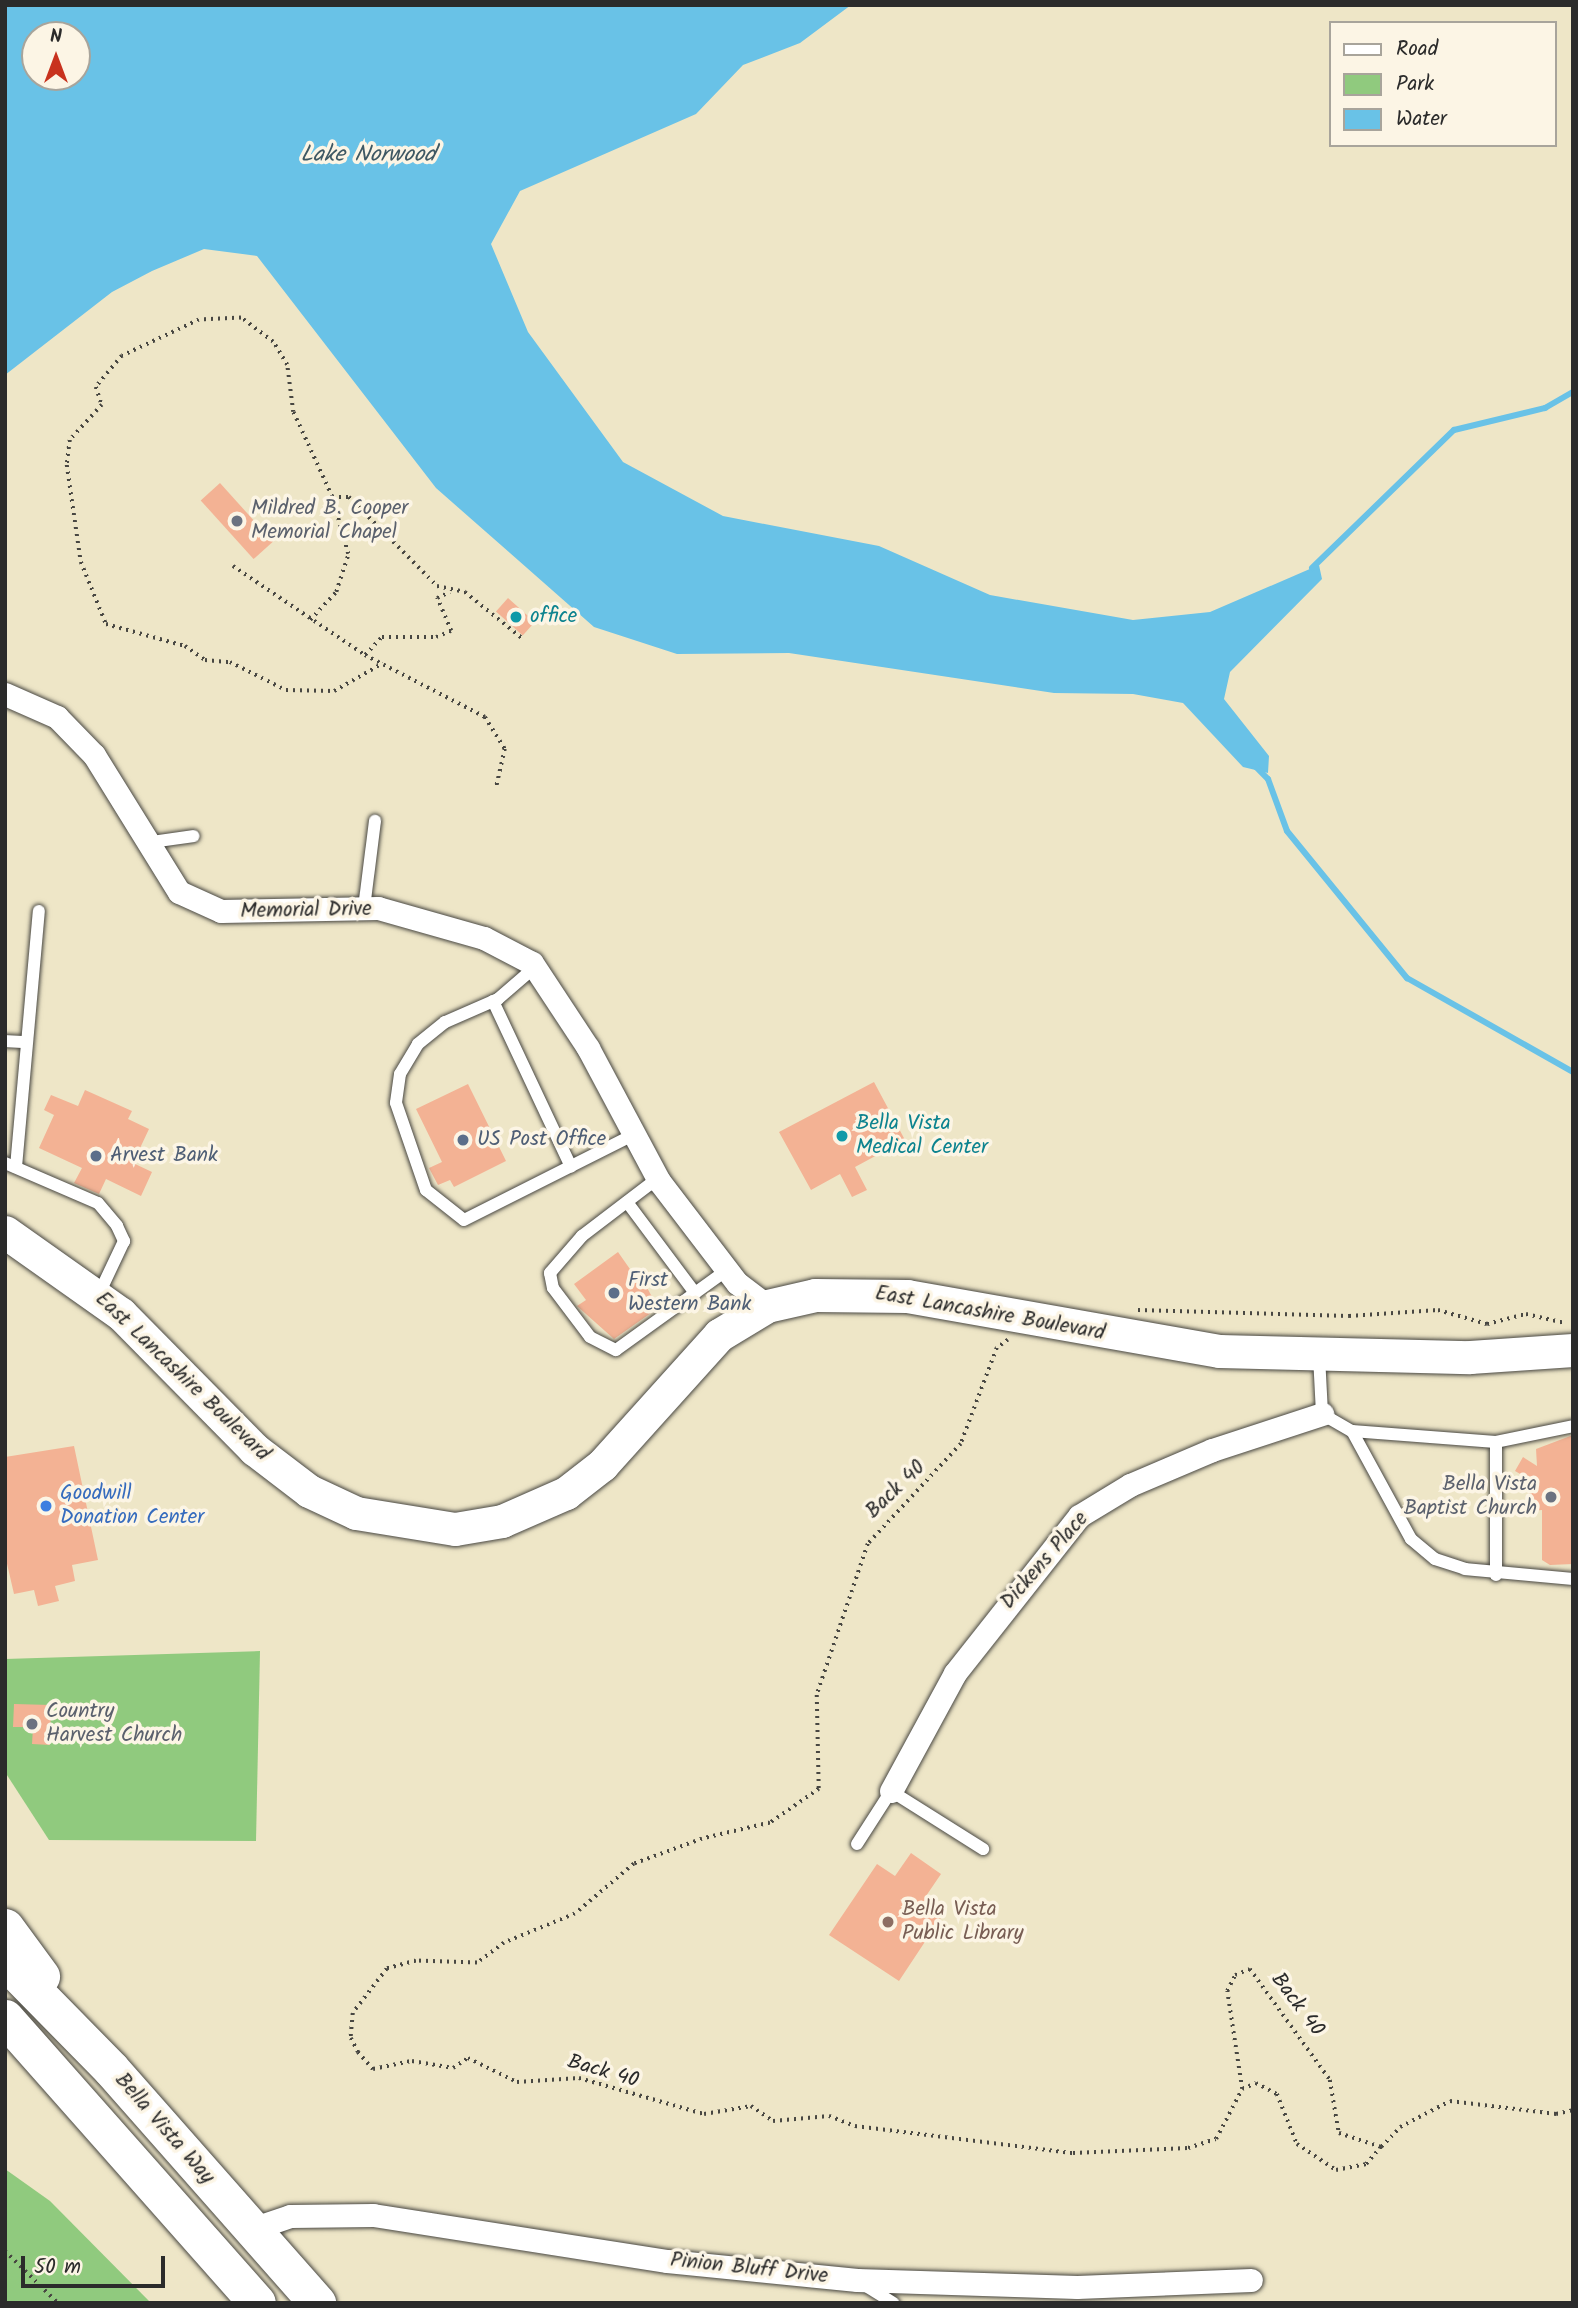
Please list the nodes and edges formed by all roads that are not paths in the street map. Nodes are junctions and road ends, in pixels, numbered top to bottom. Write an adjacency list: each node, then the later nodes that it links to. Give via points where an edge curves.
1 (5, 694): 4 (street, Memorial Drive, via 57,717 94,755)
2 (375, 821): 5 (lane)
3 (194, 836): 4 (lane)
4 (144, 843): 5 (street, Memorial Drive, via 179,892 221,911)
5 (364, 908): 7 (street, Memorial Drive, via 484,939)
6 (39, 911): 10 (lane)
7 (535, 967): 8 (lane); 11 (street)
8 (493, 1000): 13 (lane); 13 (lane, via 418,1044 400,1074 396,1103 426,1190 464,1220)
9 (5, 1041): 10 (lane)
10 (26, 1042): 12 (lane)
11 (635, 1133): 13 (lane); 14 (street)
12 (10, 1165): 19 (lane, via 98,1203 117,1226 124,1241)
13 (572, 1167)
14 (658, 1178): 15 (lane); 17 (street)
15 (627, 1202): 18 (lane); 18 (lane, via 565,1253 550,1273 553,1288 590,1337 616,1350)
16 (5, 1232): 19 (main road, East Lancashire Boulevard)
17 (727, 1270): 18 (lane); 20 (street)
18 (695, 1293)
19 (98, 1296): 20 (main road, East Lancashire Boulevard, via 254,1449 309,1491 356,1513 455,1529 502,1521 566,1493 602,1465 710,1344)
20 (767, 1306): 22 (main road, East Lancashire Boulevard, via 866,1292 1151,1343)
21 (1573, 1350): 22 (main road, East Lancashire Boulevard)
22 (1319, 1356): 23 (lane)
23 (1322, 1414): 25 (lane); 29 (street, Dickens Place, via 1212,1450 1130,1485 1079,1516 955,1673)
24 (1573, 1426): 26 (lane)
25 (1352, 1431): 26 (lane); 27 (lane, via 1411,1539 1435,1559)
26 (1496, 1442): 27 (lane)
27 (1496, 1575): 28 (lane)
28 (1573, 1579)
29 (891, 1791): 30 (lane); 31 (lane)
30 (857, 1844)
31 (983, 1849)
32 (5, 1927): 35 (main road)
33 (5, 1961): 35 (main road, Bella Vista Way)
34 (5, 2018): 39 (main road)
35 (111, 2069): 36 (main road, Bella Vista Way)
36 (252, 2229): 37 (street, Pinion Bluff Drive, via 290,2216 373,2215 680,2262); 40 (main road, Bella Vista Way)
37 (857, 2280): 38 (street, Pinion Bluff Drive, via 1077,2287); 41 (lane)
38 (1251, 2280)
39 (257, 2303)
40 (317, 2303)
41 (894, 2303)

